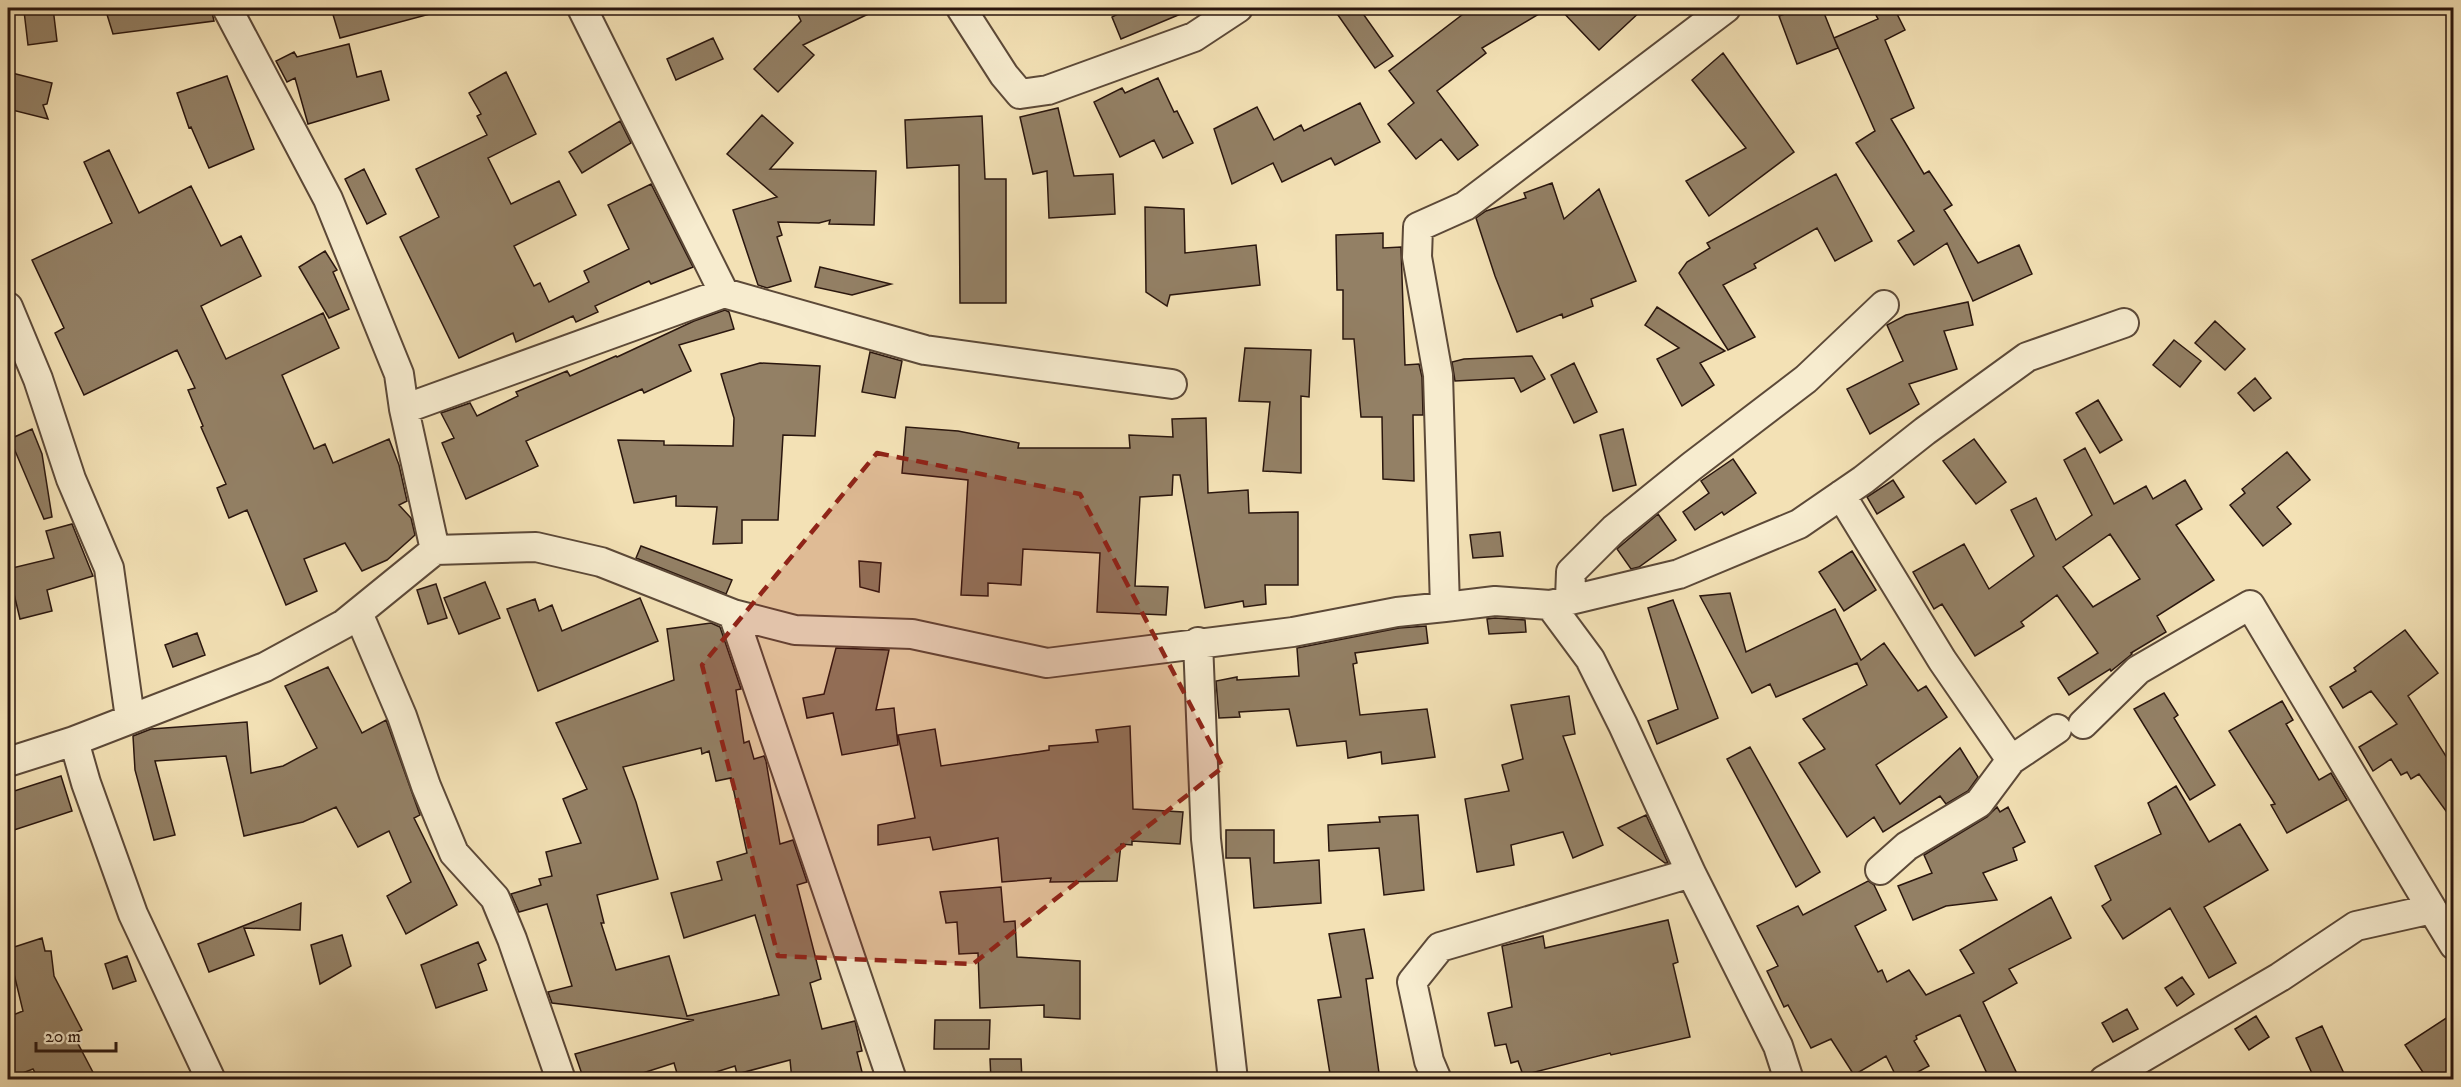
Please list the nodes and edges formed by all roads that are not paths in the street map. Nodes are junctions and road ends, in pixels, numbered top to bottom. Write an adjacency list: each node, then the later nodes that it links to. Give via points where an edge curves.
1 (227, 8): 11 (street, via 328,199 399,374)
2 (582, 8): 6 (street)
3 (961, 8): 4 (street, via 1020,94 1048,90 1194,37)
4 (1238, 8)
5 (1726, 8): 15 (street, via 1465,206 1418,227 1417,257 1438,375)
6 (724, 293): 10 (street, via 925,350); 11 (street)
7 (1884, 305): 14 (street, via 1806,379 1614,529 1571,572)
8 (8, 307): 19 (street, via 38,379 71,479 109,568)
9 (2124, 323): 12 (street, via 2027,357)
10 (1172, 384)
11 (404, 409): 13 (street)
12 (1840, 495): 14 (street, via 1799,524 1679,574); 21 (street, via 1942,660)
13 (435, 550): 16 (street); 17 (street, via 537,547 601,562)
14 (1560, 602): 15 (street, via 1495,601); 24 (street, via 1623,725)
15 (1445, 607): 18 (street, via 1293,632)
16 (358, 613): 19 (street, via 265,667); 28 (street, via 454,853 495,898)
17 (734, 614): 18 (street, via 795,630 912,634 1047,663); 29 (street)
18 (1198, 642): 30 (street, via 1206,839)
19 (130, 718): 20 (street)
20 (74, 741): 22 (street); 27 (street, via 133,914)
21 (2011, 760): 23 (street, via 1979,803 1907,846); 25 (street, via 2070,726 2138,670 2250,605)
22 (8, 762)
23 (1880, 870)
24 (1691, 873): 31 (street, via 1440,946 1412,982 1429,1061); 32 (street, via 1778,1046)
25 (2432, 909): 26 (street); 33 (street, via 2356,926 2280,977)
26 (2454, 945)
27 (211, 1080)
28 (561, 1080)
29 (892, 1080)
30 (1233, 1080)
31 (1437, 1080)
32 (1789, 1080)
33 (2104, 1080)

